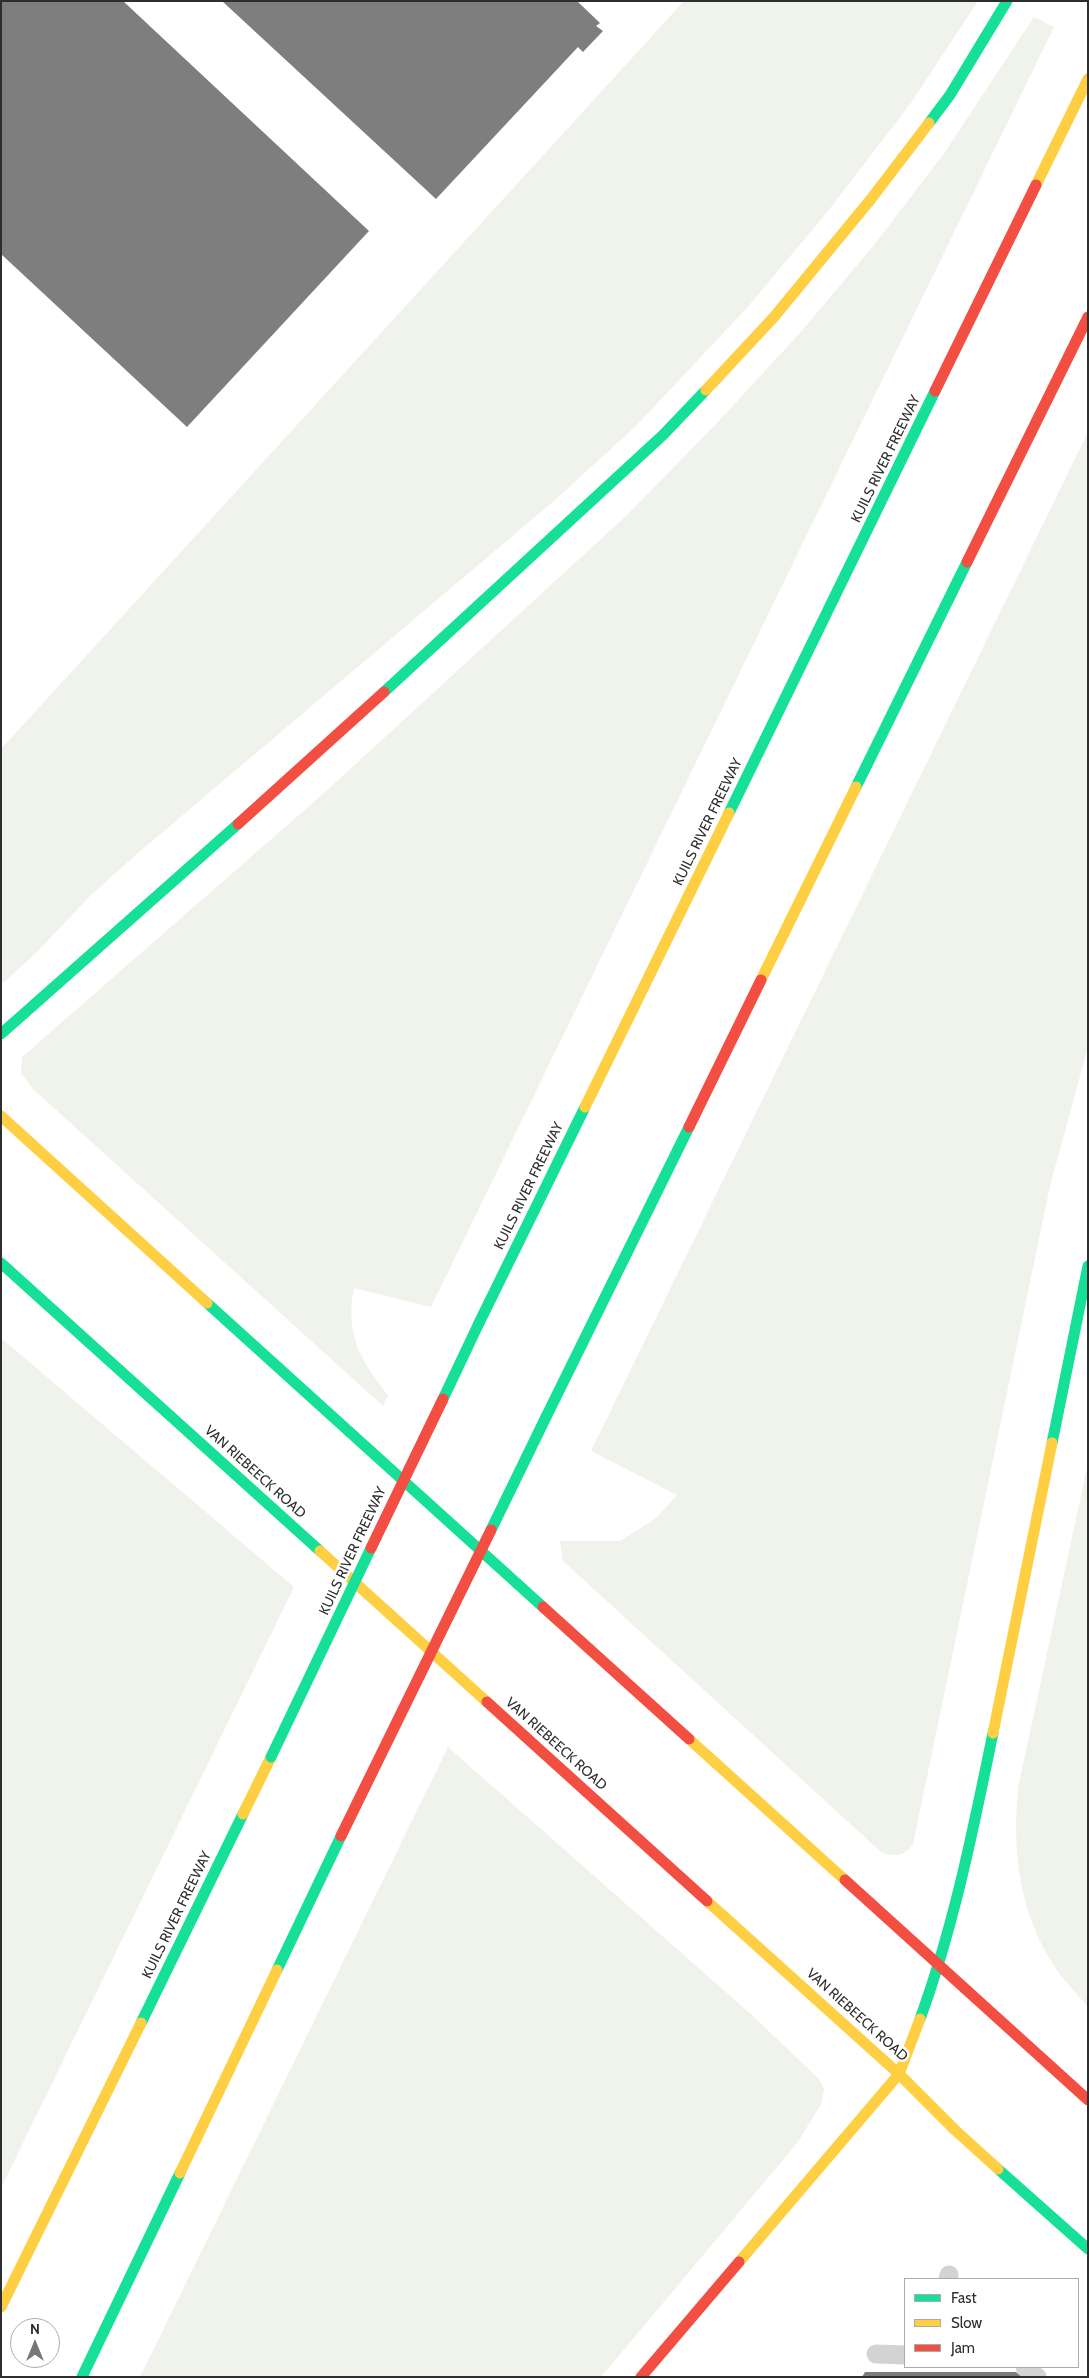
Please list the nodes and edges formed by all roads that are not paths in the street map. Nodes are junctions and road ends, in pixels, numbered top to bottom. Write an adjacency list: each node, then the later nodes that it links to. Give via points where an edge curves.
1 (1007, 1): 4 (main road, via 950,95 871,199 774,316 663,435 283,784)
2 (1088, 79): 12 (main road, KUILS RIVER FREEWAY, bridge)
3 (1088, 317): 16 (main road, bridge, via 341,1836)
4 (1, 1034)
5 (1, 1116): 8 (main road)
6 (1, 1263): 9 (main road, VAN RIEBEECK ROAD)
7 (1088, 1266): 8 (main road, via 964,1874)
8 (940, 1964): 9 (main road); 10 (main road)
9 (899, 2074): 11 (main road, VAN RIEBEECK ROAD, via 955,2130); 17 (main road)
10 (1088, 2100)
11 (1088, 2250)
12 (1, 2307)
13 (876, 2354): 14 (lane)
14 (904, 2354)
15 (1026, 2368): 18 (lane)
16 (82, 2377)
17 (641, 2377)
18 (1037, 2377)

